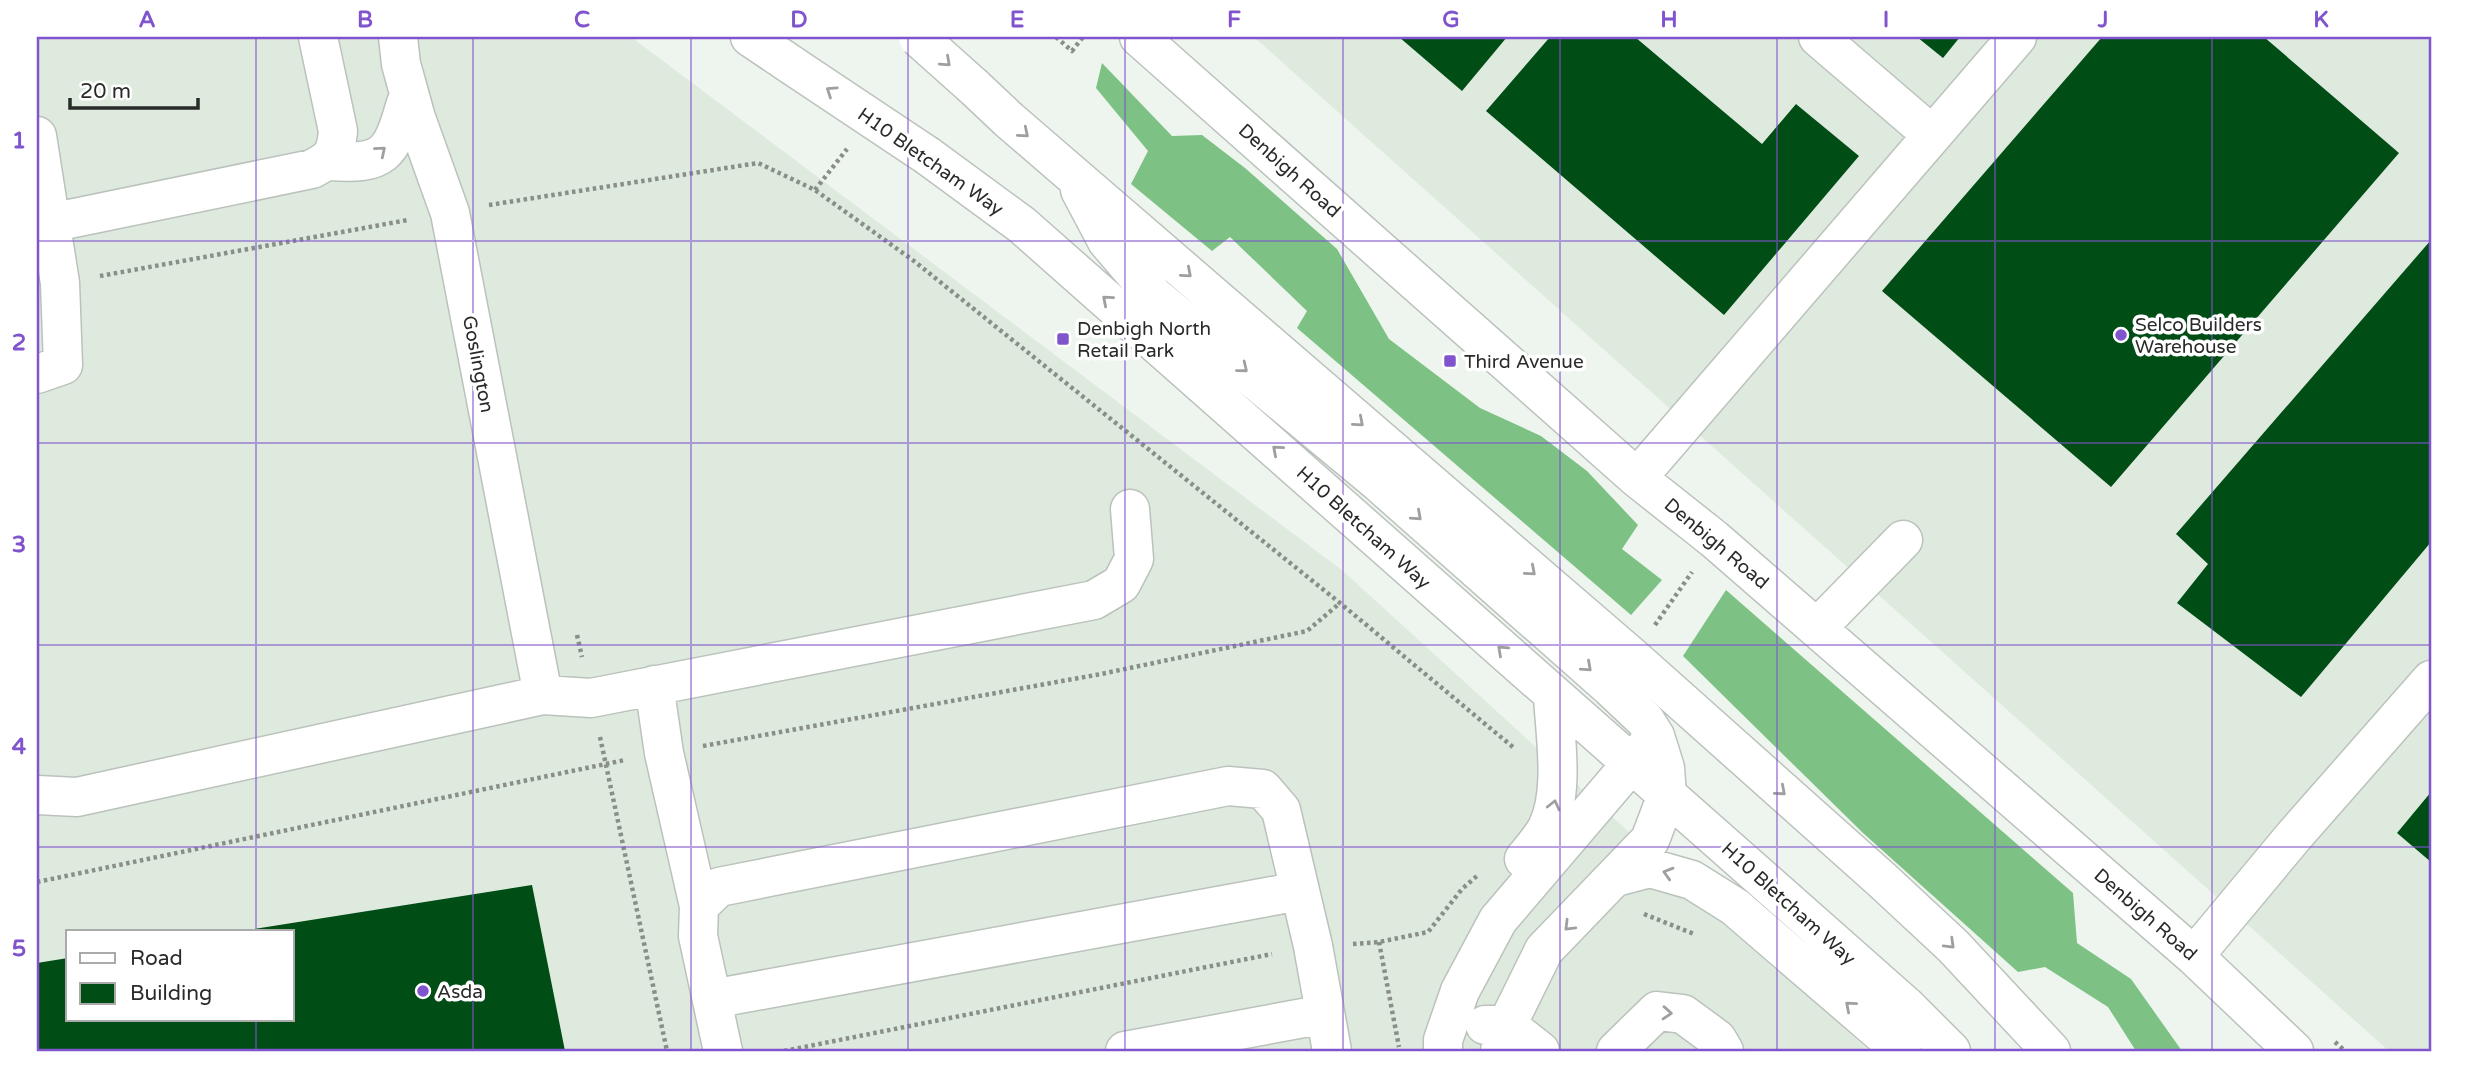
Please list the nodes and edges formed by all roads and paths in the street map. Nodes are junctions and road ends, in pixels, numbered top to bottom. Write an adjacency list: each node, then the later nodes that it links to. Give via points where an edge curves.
1 (318, 37): 14 (street, via 338,131 337,147)
2 (376, 37): 11 (street, via 387,72)
3 (398, 37): 11 (street, Goslington)
4 (750, 37): 29 (street, H10 Bletcham Way, one-way to 4, bridge, via 1021,225 928,156)
5 (918, 37): 15 (street, H10 Bletcham Way, one-way to 15, bridge)
6 (1056, 37): 7 (path, via 1072,51)
7 (1083, 37)
8 (1139, 37): 19 (street, Denbigh Road)
9 (1818, 37): 12 (street)
10 (2017, 37): 12 (street)
11 (411, 110): 14 (street, one-way to 11, via 360,163 381,156); 28 (street, Goslington, via 450,213)
12 (1931, 134): 19 (street)
13 (37, 136): 17 (street)
14 (329, 161): 17 (street, via 312,169)
15 (1071, 173): 25 (street, H10 Bletcham Way, one-way to 25); 32 (street, H10 Bletcham Way, one-way to 32, via 1107,241 1154,296 1378,482 1610,687 1644,720)
16 (815, 190): 33 (path, via 914,261)
17 (50, 223): 18 (street, via 60,283 63,365)
18 (37, 374)
19 (1637, 478): 21 (street, Denbigh Road)
20 (1130, 509): 27 (street, via 1134,559 1121,584 1094,600)
21 (1714, 539): 23 (street, Denbigh Road); 25 (path)
22 (1902, 540): 23 (street)
23 (1816, 628): 43 (street, Denbigh Road)
24 (576, 630): 30 (path)
25 (1633, 658): 31 (street, H10 Bletcham Way)
26 (2431, 680): 43 (street)
27 (654, 685): 30 (street); 39 (street, via 664,753)
28 (543, 695): 30 (street); 34 (street, via 77,797)
29 (1553, 696): 32 (street, H10 Bletcham Way); 33 (street)
30 (591, 698): 48 (path)
31 (1730, 746): 32 (street, via 1686,734); 59 (street, H10 Bletcham Way, one-way to 59, via 1953,946)
32 (1643, 750): 35 (street, H10 Bletcham Way); 47 (street, via 1498,920 1460,991)
33 (1558, 783): 47 (street, one-way to 33, via 1450,990 1488,904 1547,828)
34 (37, 795)
35 (1667, 795): 37 (street, via 1650,840); 58 (street, H10 Bletcham Way)
36 (1479, 874): 41 (path, via 1428,932)
37 (1612, 882): 40 (path, via 1641,913); 46 (street, one-way to 46, via 1545,950); 57 (street, H10 Bletcham Way, one-way to 37, via 1735,907 1692,880 1650,868)
38 (1300, 891): 39 (street, via 1281,810 1263,789 1228,786 719,887); 42 (street); 44 (street)
39 (699, 905): 44 (street, via 698,936)
40 (1703, 938)
41 (1378, 942): 42 (path); 53 (path)
42 (1313, 946): 45 (street); 50 (path)
43 (2194, 956): 60 (street, Denbigh Road)
44 (712, 999): 49 (street)
45 (1325, 1014): 51 (street); 52 (street)
46 (1504, 1038): 47 (street, via 1484,1025 1478,1034); 54 (street)
47 (1453, 1047)
48 (667, 1051)
49 (723, 1051)
50 (784, 1051)
51 (1125, 1051)
52 (1332, 1051)
53 (1400, 1051)
54 (1540, 1051)
55 (1616, 1051): 56 (street, one-way to 56, via 1657,1010 1683,1014 1717,1039)
56 (1724, 1051)
57 (1902, 1051)
58 (1951, 1051)
59 (2051, 1051)
60 (2294, 1051)

